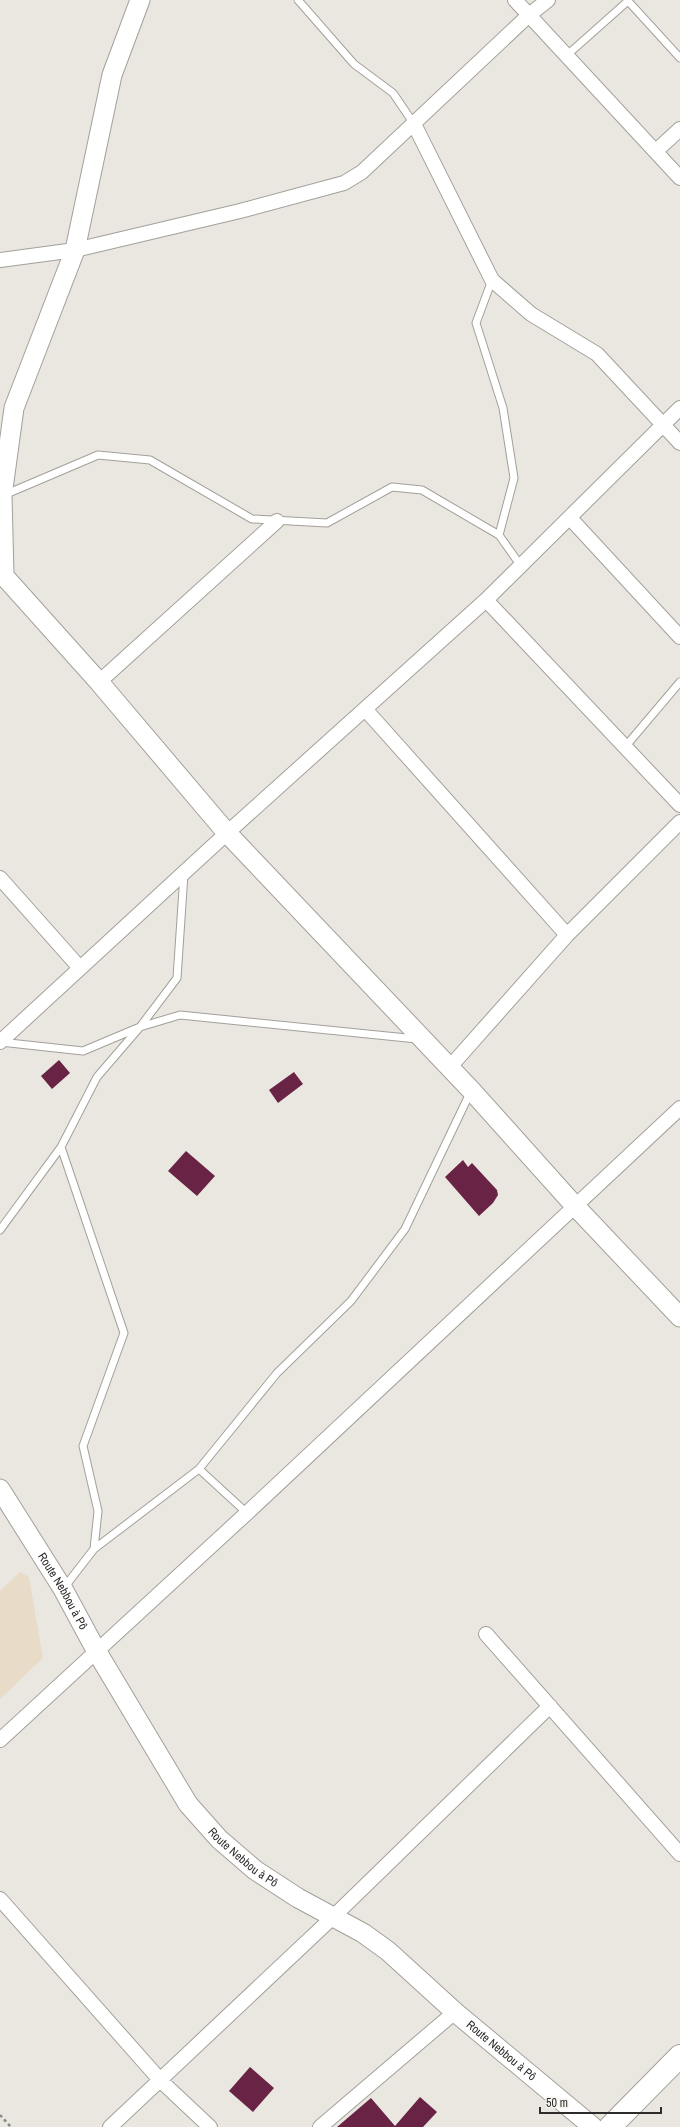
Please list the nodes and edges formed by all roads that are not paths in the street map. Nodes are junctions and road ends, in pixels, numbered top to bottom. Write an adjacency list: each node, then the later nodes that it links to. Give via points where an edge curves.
1 (140, 0): 13 (street, via 112,75)
2 (298, 0): 9 (lane, via 354,64 393,93)
3 (515, 0): 6 (street)
4 (547, 0): 6 (street)
5 (628, 1): 7 (lane); 8 (lane)
6 (529, 15): 7 (street); 9 (street)
7 (566, 56): 11 (street)
8 (680, 58)
9 (414, 124): 13 (street, via 362,172 344,183 240,211); 15 (street)
10 (680, 129): 11 (street)
11 (656, 151): 12 (street)
12 (680, 178)
13 (75, 250): 14 (street); 19 (street, via 14,408)
14 (0, 260)
15 (492, 280): 17 (street, via 531,314 597,354); 22 (lane, via 476,323 503,408 514,478)
16 (680, 408): 17 (street)
17 (663, 424): 18 (street); 20 (street)
18 (680, 443)
19 (2, 496): 21 (lane, via 98,455 150,460 252,520); 24 (street)
20 (570, 518): 23 (street); 26 (street)
21 (277, 520): 22 (lane, via 327,523 392,487 422,490); 27 (street)
22 (499, 535): 23 (lane)
23 (521, 566): 25 (street)
24 (2, 575): 27 (street)
25 (486, 600): 29 (street); 30 (street)
26 (680, 637)
27 (99, 682): 33 (street)
28 (680, 682): 30 (lane)
29 (365, 709): 33 (street); 36 (street)
30 (625, 747): 31 (street)
31 (680, 804)
32 (680, 822): 36 (street)
33 (227, 833): 34 (street); 39 (street)
34 (184, 872): 37 (street); 38 (lane, via 177,978)
35 (0, 878): 37 (street)
36 (567, 935): 41 (street)
37 (80, 968): 40 (street)
38 (140, 1027): 39 (lane, via 180,1015); 40 (lane, via 83,1051); 44 (lane, via 98,1077)
39 (422, 1040): 41 (street)
40 (0, 1042)
41 (449, 1068): 42 (street)
42 (471, 1090): 45 (street); 48 (lane, via 405,1229 351,1301 277,1373)
43 (680, 1108): 45 (street)
44 (61, 1147): 46 (lane); 51 (lane, via 124,1333 83,1446 98,1511)
45 (575, 1206): 47 (street); 50 (street)
46 (0, 1230)
47 (680, 1317)
48 (199, 1469): 50 (lane); 51 (lane)
49 (0, 1489): 52 (street, Route Nebbou à Pô)
50 (247, 1513): 54 (street)
51 (94, 1549): 52 (lane)
52 (63, 1589): 54 (street, Route Nebbou à Pô)
53 (486, 1634): 55 (street)
54 (97, 1652): 56 (street); 59 (street, Route Nebbou à Pô, via 188,1804 219,1839 256,1870)
55 (550, 1706): 57 (street); 59 (street)
56 (0, 1740)
57 (680, 1854)
58 (0, 1899): 62 (street)
59 (332, 1918): 60 (street, Route Nebbou à Pô, via 363,1933 388,1951); 62 (street)
60 (455, 2012): 65 (street); 66 (street, Route Nebbou à Pô)
61 (680, 2056): 67 (highway)
62 (161, 2081): 63 (street); 64 (street)
63 (110, 2127)
64 (210, 2127)
65 (320, 2127)
66 (593, 2127)
67 (610, 2127)

